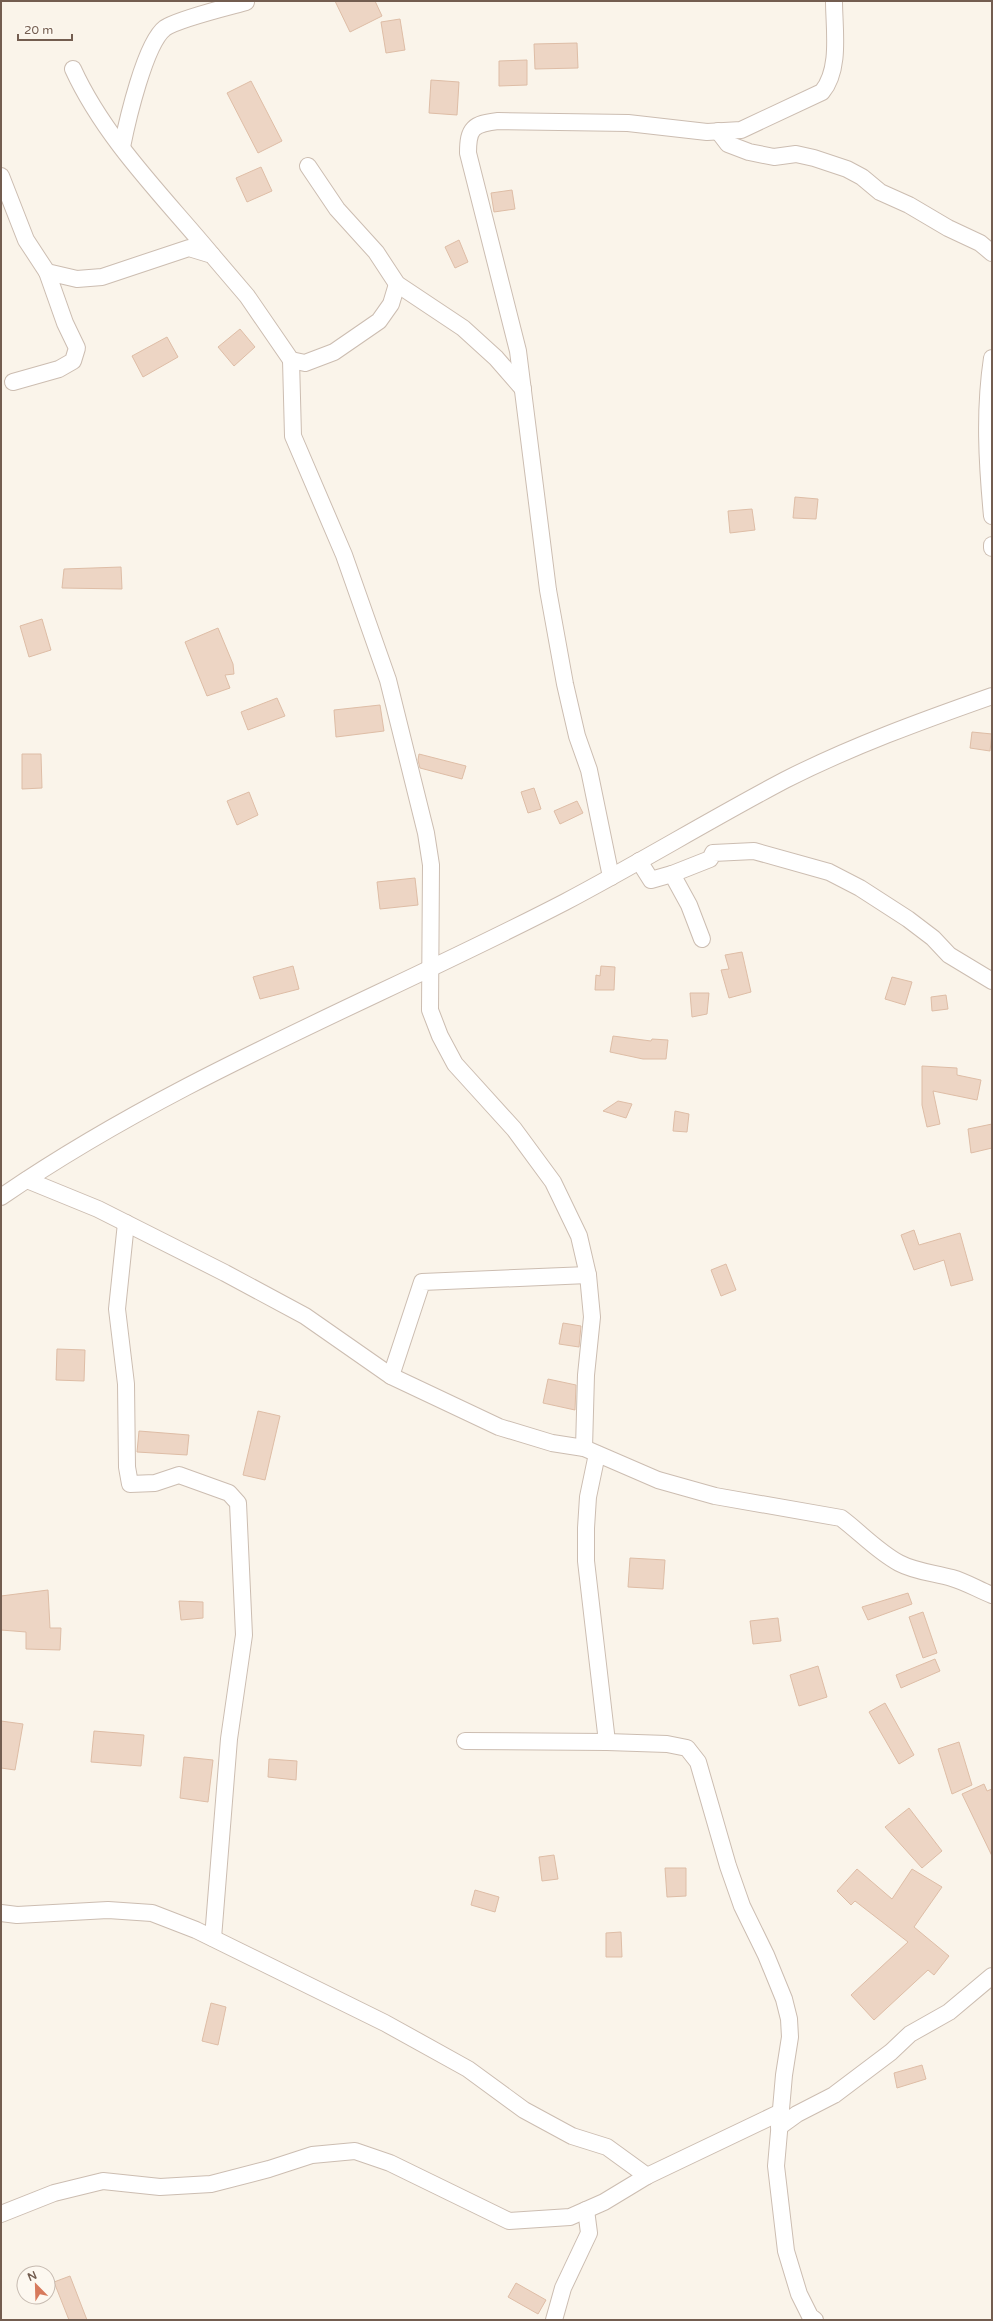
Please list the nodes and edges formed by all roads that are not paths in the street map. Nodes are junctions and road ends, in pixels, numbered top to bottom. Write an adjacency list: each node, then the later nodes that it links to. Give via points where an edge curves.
1 (834, 1): 4 (street, via 834,68 829,84 822,92 741,130)
2 (246, 2): 5 (street, via 177,23 162,32 152,47 130,104)
3 (73, 69): 5 (street, via 84,93)
4 (718, 131): 8 (street, via 728,144 748,152 774,157 796,154 847,169 862,177 880,192 980,243); 15 (street, via 628,123 498,121 481,123 472,129 468,138 468,153 518,351)
5 (122, 147): 9 (street)
6 (308, 166): 11 (street, via 337,209 376,252)
7 (1, 176): 10 (street, via 26,240)
8 (992, 253)
9 (212, 255): 10 (street, via 189,248 102,277 77,279); 13 (street, via 247,296)
10 (47, 272): 14 (street, via 77,348 73,360 59,369)
11 (397, 284): 13 (street, via 391,304 379,321 334,352 306,363); 15 (street, via 463,328 496,358)
12 (992, 358): 16 (street, via 988,385 986,455)
13 (291, 360): 22 (street, via 293,436 344,555 388,680 426,833 430,865)
14 (13, 382)
15 (523, 389): 20 (street, via 548,590 564,684 577,736 589,770)
16 (992, 516)
17 (992, 696): 18 (street, via 873,739 786,780)
18 (639, 861): 19 (street, via 651,880); 20 (street)
19 (672, 874): 21 (street, via 689,905); 23 (street, via 710,859 713,853 754,851 829,872 860,888 908,919 949,955)
20 (611, 876): 22 (street, via 565,902)
21 (702, 939)
22 (430, 967): 24 (street, via 242,1057 101,1134); 27 (street, via 430,1010 454,1064 514,1129 553,1182 579,1236)
23 (992, 981)
24 (27, 1180): 25 (street); 26 (street)
25 (1, 1198)
26 (126, 1223): 28 (street, via 305,1316); 34 (street, via 117,1309 126,1384 127,1467 130,1484 155,1483 179,1475 229,1494 238,1503 244,1635 229,1739)
27 (588, 1275): 28 (street, via 422,1282); 29 (street, via 592,1317 586,1375)
28 (391, 1376): 29 (street, via 499,1427)
29 (590, 1451): 30 (street, via 658,1480 715,1496 841,1518 871,1544 900,1564 926,1573 953,1578); 32 (street, via 586,1561)
30 (992, 1595)
31 (465, 1741): 32 (street)
32 (606, 1742): 36 (street, via 667,1744 686,1748 698,1762 742,1906 769,1962 790,2019)
33 (1, 1913): 34 (street, via 17,1915 108,1910 152,1913)
34 (213, 1938): 37 (street, via 468,2069 524,2110 572,2136 606,2147)
35 (992, 1976): 36 (street, via 949,2012 910,2034 891,2052 834,2095)
36 (780, 2120): 37 (street); 41 (street, via 776,2166 786,2251 799,2294 810,2316)
37 (647, 2176): 38 (street)
38 (586, 2210): 39 (street, via 570,2217 509,2221 390,2163 355,2151 312,2155 211,2184 160,2187 103,2181 54,2193); 40 (street, via 589,2233 562,2288)
39 (1, 2214)
40 (554, 2320)
41 (816, 2320)

